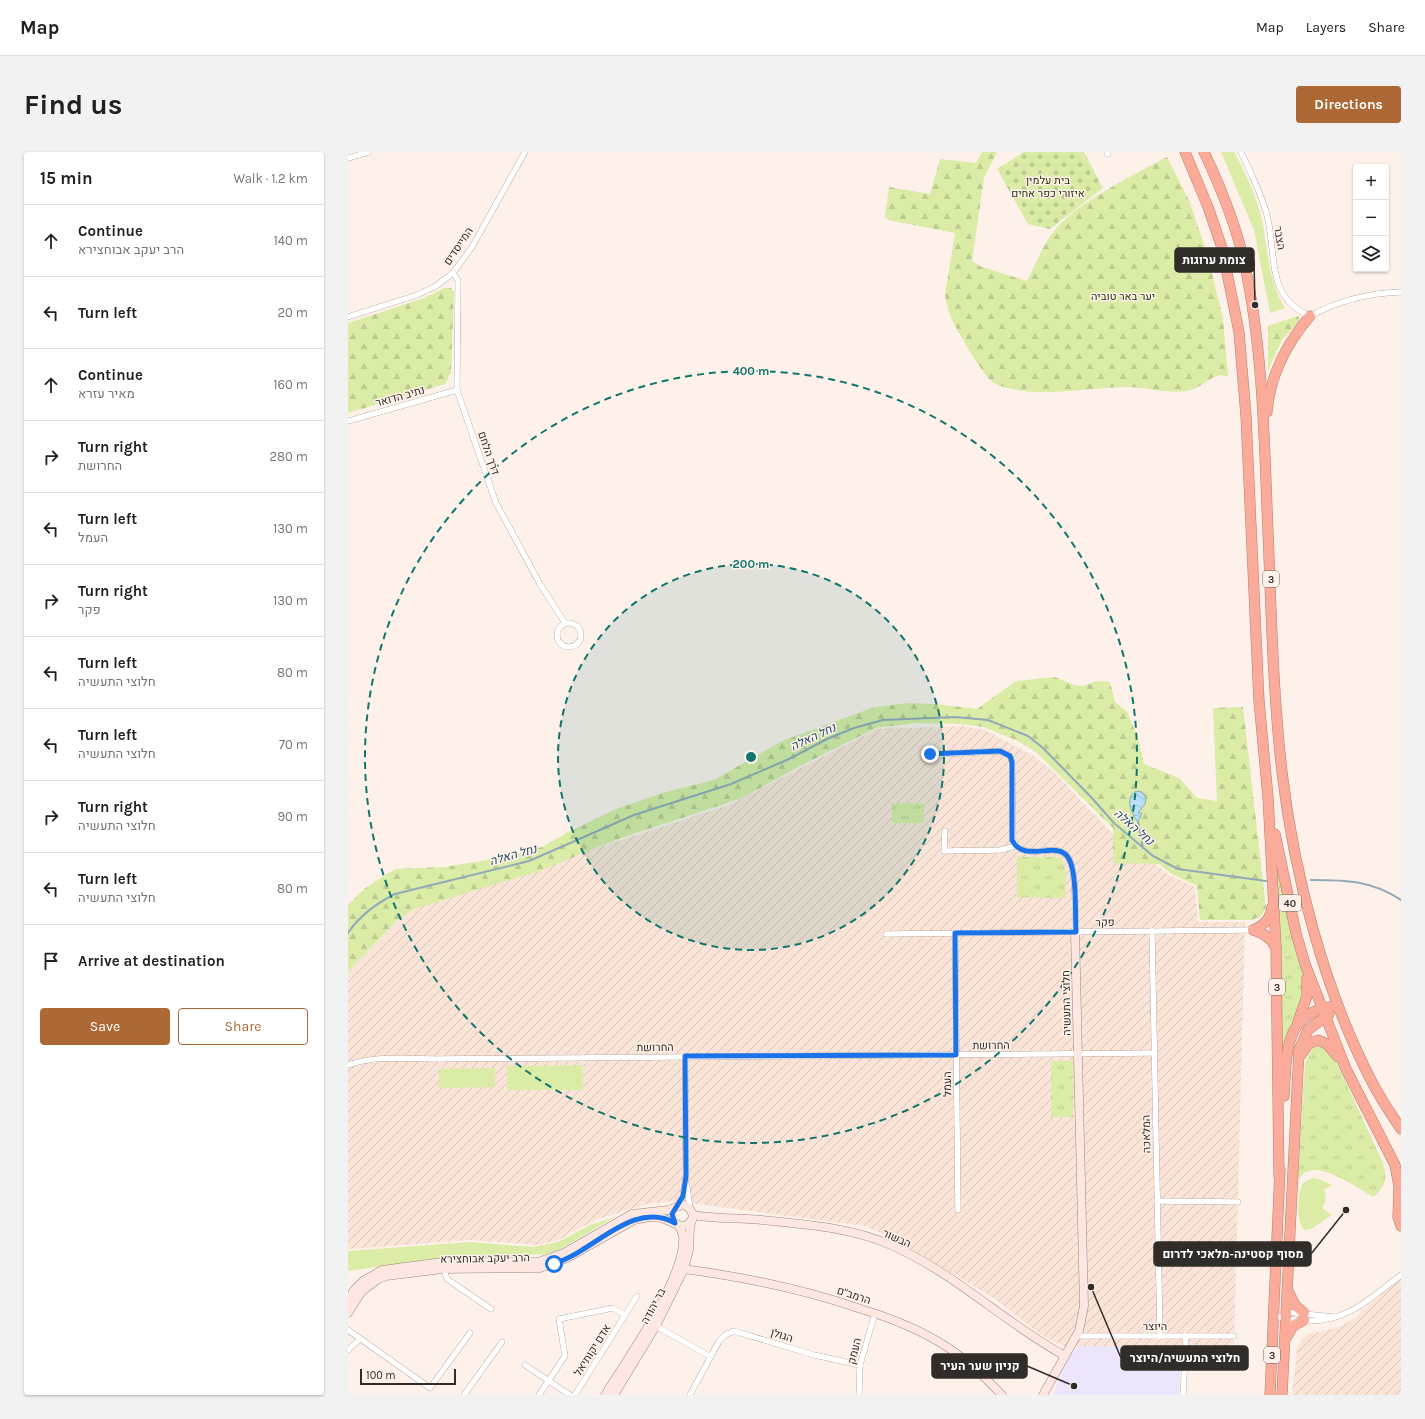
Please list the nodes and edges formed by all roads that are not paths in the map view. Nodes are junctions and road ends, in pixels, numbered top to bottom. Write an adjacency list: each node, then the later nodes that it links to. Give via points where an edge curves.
1 (369, 152): 6 (street)
2 (525, 152): 7 (street, המייסדים, via 472,247)
3 (1185, 152): 16 (highway, 3, via 1222,248 1239,332 1246,416 1259,707)
4 (1204, 152): 13 (highway, 3, via 1233,222 1245,265 1258,348)
5 (1240, 152): 9 (street, הצבר, via 1267,214 1279,286 1287,302)
6 (348, 158)
7 (453, 273): 10 (street, המייסדים, via 436,286 417,295); 11 (street, דרך הלחם, via 458,280)
8 (1401, 292): 9 (street, via 1352,299 1326,307)
9 (1310, 316): 13 (highway, via 1287,348 1274,378 1268,401)
10 (348, 317)
11 (457, 390): 12 (street, נתיב הדואר); 14 (street, דרך הלחם, via 496,503 540,584)
12 (348, 421)
13 (1264, 444): 27 (highway, 3, via 1276,699 1284,789 1298,868)
14 (565, 623): 14 (street, via 557,632 558,639 566,647 574,646 581,636 579,628 573,623)
15 (924, 755): 18 (street, via 1000,751 1010,756 1012,835)
16 (1268, 797): 19 (highway, 3); 26 (highway, 40, via 1282,870)
17 (945, 831): 18 (street, via 944,851 1001,850)
18 (1016, 846): 22 (street, חלוצי התעשיה, via 1024,852 1056,850 1066,854 1073,870)
19 (1273, 899): 20 (highway, via 1269,917); 25 (highway, 3)
20 (1253, 930): 21 (street, פקר); 25 (highway, via 1266,936)
21 (1152, 931): 22 (street, פקר); 32 (street, המלאכה)
22 (1076, 932): 23 (street, פקר); 31 (street, חלוצי התעשיה)
23 (955, 933): 24 (street, פקר); 33 (street, העמל)
24 (886, 934)
25 (1276, 948): 42 (highway, 3)
26 (1305, 964): 28 (highway, 40); 30 (highway, via 1307,996)
27 (1338, 1006): 28 (highway); 29 (highway, 3); 39 (highway, via 1371,1080)
28 (1321, 1008): 29 (highway, 40); 30 (highway)
29 (1325, 1018): 36 (highway, 3, via 1305,1034 1299,1050); 37 (highway, 40)
30 (1295, 1028): 42 (highway, via 1288,1042)
31 (1078, 1053): 32 (street, החרושת); 33 (street, החרושת); 66 (street, חלוצי התעשיה, via 1084,1306 1082,1324)
32 (1154, 1053): 43 (street, המלאכה)
33 (956, 1055): 34 (street, החרושת); 46 (street, העמל)
34 (685, 1056): 35 (street, החרושת, via 435,1060 382,1058); 41 (street)
35 (348, 1065)
36 (1298, 1067): 37 (highway, via 1305,1048 1311,1041 1318,1040 1327,1044); 53 (highway, 3)
37 (1346, 1069): 38 (highway, 40)
38 (1374, 1121): 40 (highway, 40); 49 (highway, via 1398,1179 1398,1217)
39 (1401, 1129)
40 (1401, 1163)
41 (686, 1176): 45 (street, via 683,1196); 47 (street)
42 (1279, 1176): 60 (highway, 3)
43 (1157, 1202): 44 (street); 67 (street, המלאכה)
44 (1238, 1202)
45 (676, 1207): 47 (street, via 685,1205); 48 (street, via 672,1217); 50 (street, הרב יעקב אבוחצירא, via 632,1214 564,1253 538,1262)
46 (958, 1210)
47 (692, 1215): 48 (street, via 684,1226); 51 (street, בר יהודה, via 689,1250); 74 (street, הבשור, via 809,1226 864,1236 893,1246 944,1274 1027,1334)
48 (676, 1224): 50 (street, הרב יעקב אבוחצירא, via 662,1218 634,1220 567,1258 540,1268); 51 (street, בר יהודה, via 683,1234 684,1242)
49 (1401, 1226)
50 (443, 1266): 55 (street, הרב יעקב אבוחצירא, via 392,1268 373,1274 358,1285); 56 (street, via 447,1279); 58 (street, הרב יעקב אבוחצירא, via 376,1280 362,1291)
51 (681, 1267): 57 (street, הרמב"ם, via 794,1288); 63 (street, בר יהודה); 84 (street, בר יהודה)
52 (1401, 1275): 62 (street, via 1354,1309 1337,1317 1322,1321)
53 (1287, 1290): 61 (highway, 3); 62 (highway)
54 (637, 1296): 59 (street, אדם יקותיאל)
55 (348, 1302)
56 (491, 1309)
57 (875, 1313): 77 (street, העמק); 88 (street, הרמב"ם, via 918,1331 947,1347)
58 (348, 1314)
59 (625, 1315): 79 (street, אדם יקותיאל, via 613,1308 559,1319 565,1356); 83 (street, אדם יקותיאל)
60 (1274, 1315): 61 (street); 92 (highway, 3)
61 (1286, 1316): 62 (street); 62 (street); 72 (highway, 3)
62 (1304, 1317): 72 (highway, via 1290,1329)
63 (656, 1326): 75 (street); 85 (street, בר יהודה)
64 (348, 1330): 70 (street)
65 (470, 1333): 70 (street, via 430,1388)
66 (1076, 1336): 67 (street, היוצר); 74 (street, חלוצי התעשיה)
67 (1160, 1336): 68 (street, היוצר)
68 (1186, 1336): 69 (street, היוצר); 91 (street)
69 (1234, 1336)
70 (360, 1339): 73 (street)
71 (502, 1342): 80 (street)
72 (1284, 1342): 93 (highway, 3)
73 (348, 1350)
74 (1065, 1356): 78 (street, חלוצי התעשיה)
75 (711, 1357): 77 (street, הגולן, via 725,1335 734,1331 814,1355); 86 (street, הגולן)
76 (525, 1364): 79 (street)
77 (860, 1365): 87 (street, העמק)
78 (1053, 1377): 89 (street, חלוצי התעשיה); 90 (street, חלוצי התעשיה)
79 (549, 1381): 81 (street); 82 (street)
80 (464, 1395)
81 (539, 1395)
82 (570, 1395)
83 (576, 1395)
84 (606, 1395)
85 (614, 1395)
86 (690, 1395)
87 (858, 1395)
88 (1002, 1395)
89 (1043, 1395)
90 (1048, 1395)
91 (1184, 1395)
92 (1270, 1395)
93 (1282, 1395)

